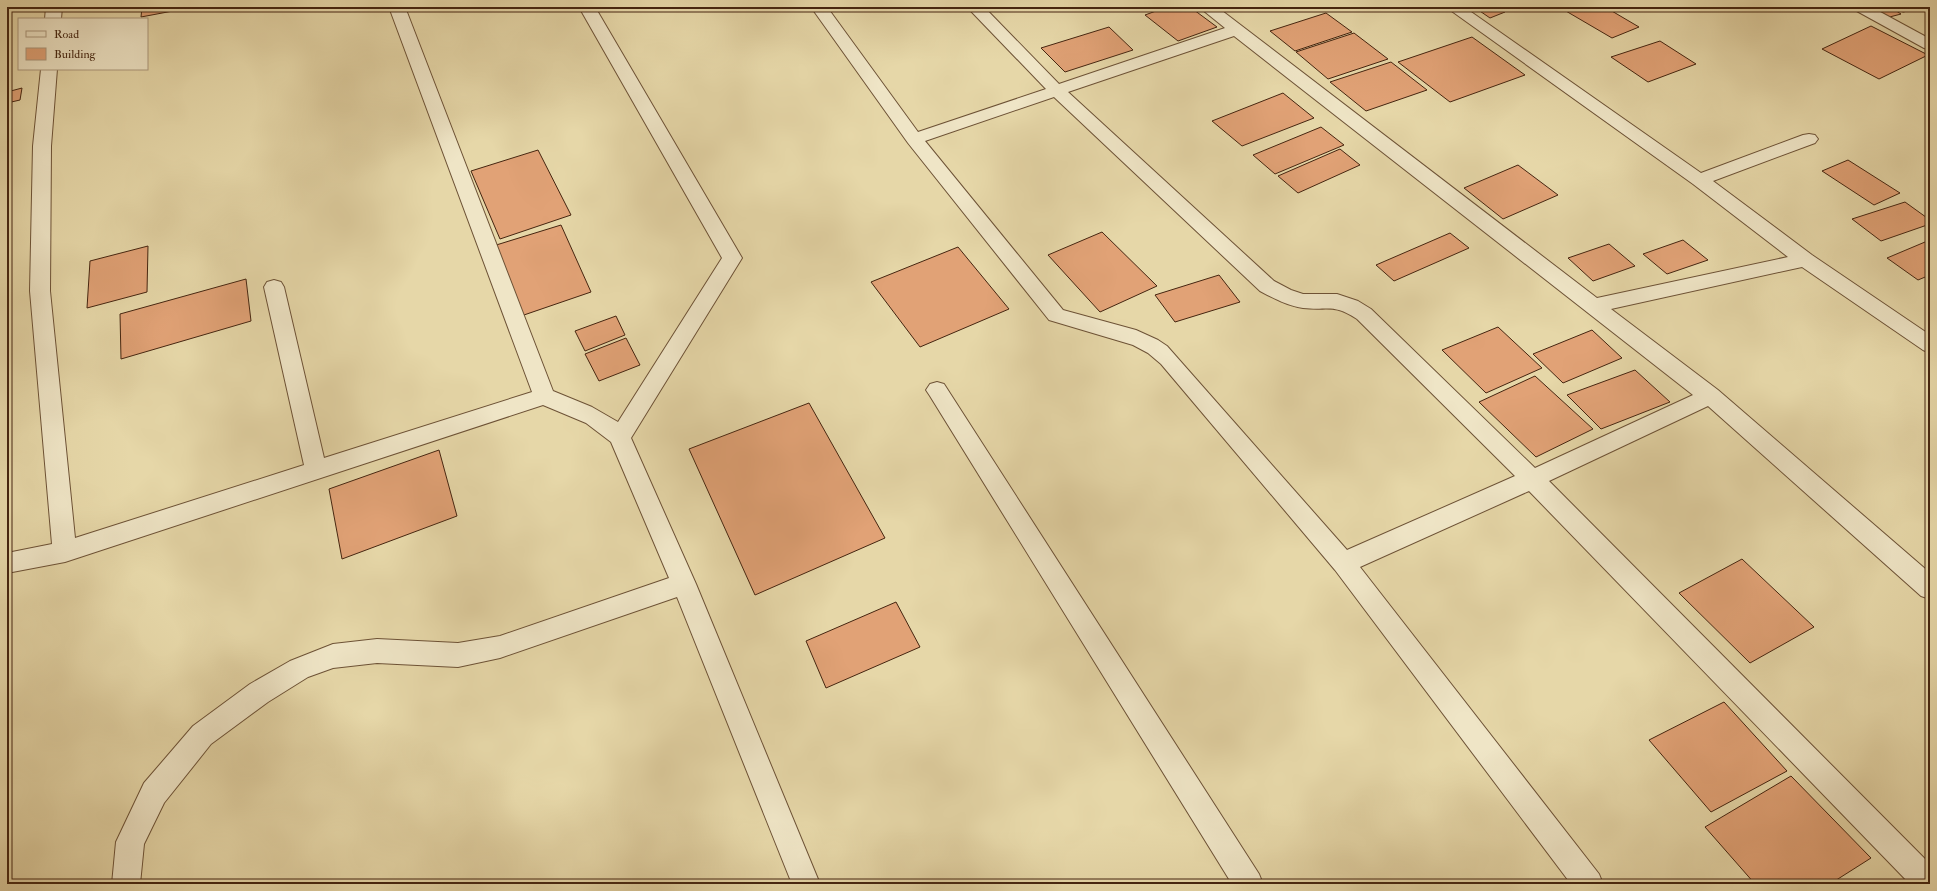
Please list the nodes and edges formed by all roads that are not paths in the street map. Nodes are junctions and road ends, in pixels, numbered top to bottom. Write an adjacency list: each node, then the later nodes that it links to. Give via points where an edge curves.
1 (54, 7): 9 (street)
2 (397, 7): 24 (street)
3 (587, 7): 26 (street, via 732,258)
4 (819, 7): 16 (street)
5 (975, 7): 15 (street)
6 (1207, 7): 11 (street)
7 (1454, 7): 18 (street)
8 (1860, 7): 12 (street)
9 (53, 18)
10 (1930, 28): 12 (street)
11 (1235, 30): 15 (street); 21 (street)
12 (1910, 34): 13 (street)
13 (1930, 45)
14 (49, 70): 29 (street, via 42,146 40,291)
15 (1056, 91): 16 (street); 28 (street, via 1267,286 1303,301 1337,301 1364,314)
16 (914, 139): 31 (street, via 1056,315 1074,322 1137,337 1158,350)
17 (1809, 139): 18 (street)
18 (1699, 180): 19 (street)
19 (1805, 260): 21 (street); 22 (street)
20 (274, 287): 27 (street)
21 (1593, 306): 25 (street)
22 (1930, 345)
23 (937, 390): 36 (street)
24 (544, 396): 26 (street, via 592,416); 27 (street)
25 (1710, 396): 28 (street); 33 (street)
26 (620, 437): 32 (street)
27 (316, 470): 29 (street)
28 (1532, 479): 31 (street); 38 (street)
29 (65, 552): 30 (street)
30 (7, 563)
31 (1343, 563): 37 (street)
32 (684, 584): 34 (street, via 500,647 458,655 377,651 333,656 299,670 259,693 202,736 154,793 130,842); 35 (street)
33 (1930, 588)
34 (126, 884)
35 (806, 884)
36 (1249, 884)
37 (1590, 884)
38 (1930, 884)

